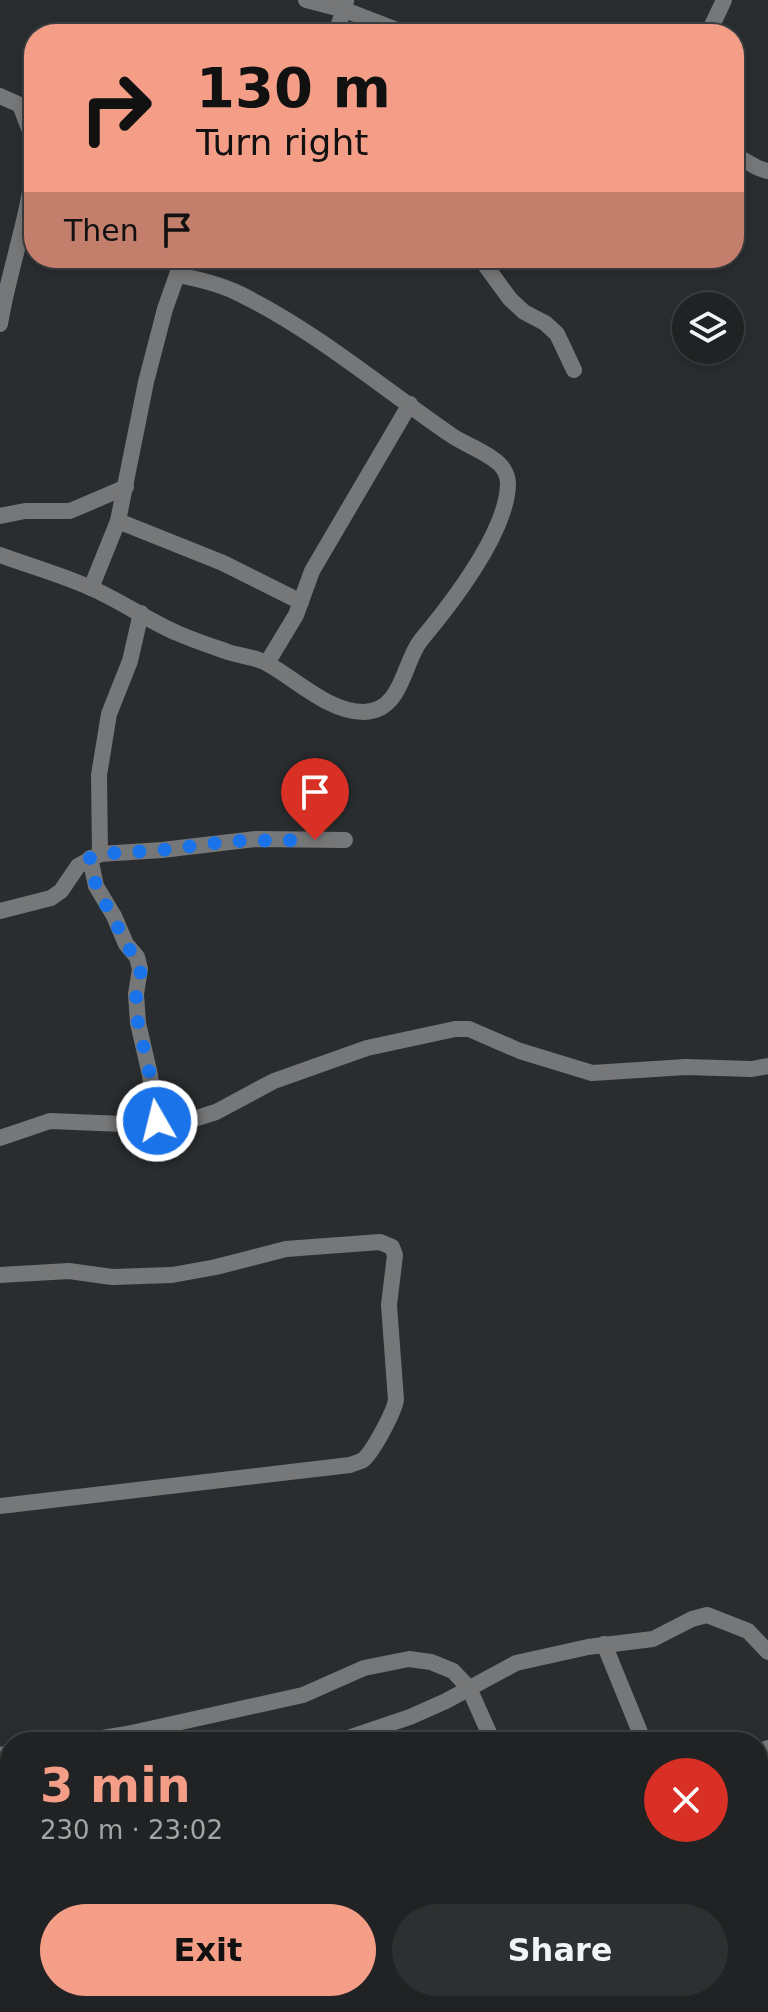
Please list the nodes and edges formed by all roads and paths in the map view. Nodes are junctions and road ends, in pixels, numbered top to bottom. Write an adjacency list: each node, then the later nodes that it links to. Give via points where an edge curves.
1 (306, 0): 3 (street)
2 (724, 0): 6 (street)
3 (346, 5): 4 (street); 5 (street)
4 (339, 24)
5 (386, 24)
6 (713, 24)
7 (0, 96): 8 (street, via 20,105)
8 (24, 115)
9 (744, 159): 10 (street)
10 (768, 171)
11 (24, 227): 15 (street)
12 (179, 268): 14 (street)
13 (487, 268): 16 (street, via 510,299 557,334)
14 (177, 275): 17 (street, via 227,288 278,314); 18 (street, via 146,382)
15 (0, 324)
16 (574, 370)
17 (410, 404): 23 (street, via 312,571); 25 (street, via 504,469 508,483 503,506 479,561 416,647 392,698 377,708 346,709)
18 (126, 487): 19 (street, via 70,511); 20 (street)
19 (0, 516)
20 (118, 521): 22 (street); 23 (street, via 223,563)
21 (0, 555): 22 (street)
22 (91, 588): 24 (street)
23 (301, 602): 25 (street)
24 (141, 613): 25 (street, via 175,632); 27 (street, via 106,729)
25 (267, 663)
26 (345, 840): 27 (street, via 231,841)
27 (95, 856): 28 (street, via 78,866 51,898); 30 (street, via 96,886 140,969 138,1023)
28 (0, 911)
29 (768, 1066): 30 (street, via 592,1073 469,1029 455,1029 367,1048 274,1081 197,1118)
30 (157, 1121): 31 (street, via 50,1121)
31 (0, 1138)
32 (0, 1275): 33 (street, via 172,1275 286,1249 380,1242 392,1247 395,1255 389,1305 396,1400 369,1452 350,1465)
33 (0, 1506)
34 (604, 1644): 35 (street, via 653,1639 707,1615 748,1631); 36 (street, via 516,1663); 40 (street)
35 (768, 1652)
36 (469, 1688): 37 (street, via 453,1671 409,1659 364,1668 303,1695); 38 (street); 39 (street)
37 (152, 1732)
38 (366, 1732)
39 (489, 1732)
40 (640, 1732)

